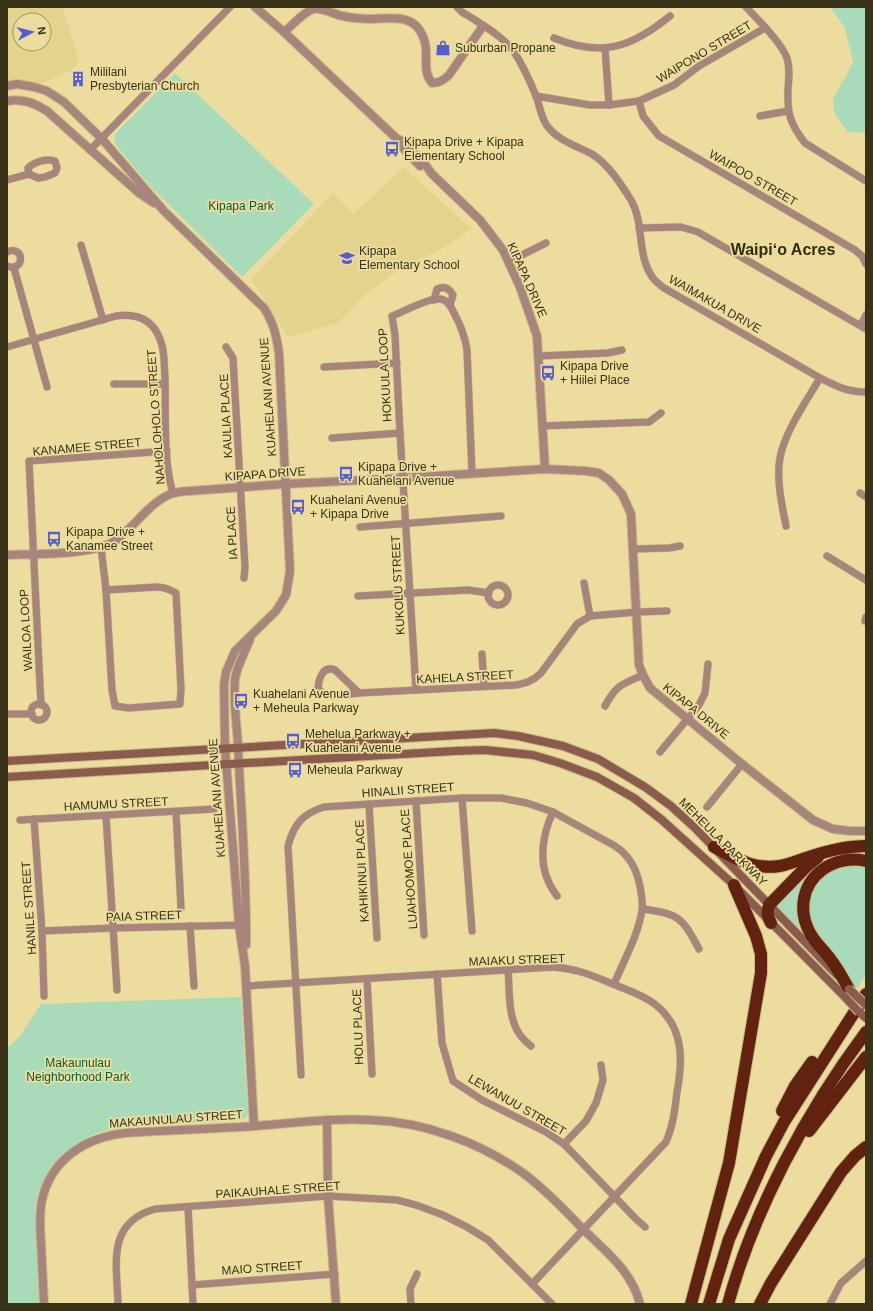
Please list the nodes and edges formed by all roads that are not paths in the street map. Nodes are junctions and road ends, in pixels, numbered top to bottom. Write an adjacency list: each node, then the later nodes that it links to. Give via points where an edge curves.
1 (230, 7): 18 (street)
2 (255, 7): 8 (street, KIPAPA DRIVE)
3 (457, 7): 6 (street, WAIMAKUA DRIVE)
4 (746, 7): 7 (street)
5 (670, 16): 10 (street, via 627,44)
6 (483, 26): 8 (street, via 449,75 438,83 432,83 426,74 425,38 417,27 405,20 353,18 314,9 306,12); 12 (street, WAIMAKUA DRIVE, via 512,49)
7 (765, 28): 14 (street, WAIPONO STREET, via 699,66 674,85); 16 (street, via 784,52 787,60)
8 (284, 32): 28 (street, KIPAPA DRIVE, via 396,138 420,166 432,174 480,220 496,240)
9 (554, 38): 10 (street, via 576,45)
10 (605, 48): 15 (street)
11 (7, 86): 18 (street, KUAHELANI AVENUE, via 22,85 47,92 64,102)
12 (536, 96): 15 (street, WAIPONO STREET); 24 (street, WAIMAKUA DRIVE, via 547,127 559,138 602,162 619,182 632,201)
13 (7, 101): 19 (street, KUAHELANI AVENUE, via 26,100 37,105 62,123)
14 (639, 101): 15 (street, WAIPONO STREET); 29 (street, WAIPOO STREET, via 643,116 659,136 856,250)
15 (609, 105)
16 (788, 111): 17 (street); 22 (street, via 792,124 805,143)
17 (760, 116)
18 (102, 139): 19 (street); 23 (street, KUAHELANI AVENUE)
19 (90, 150): 23 (street, KUAHELANI AVENUE, via 139,193)
20 (29, 174): 21 (street)
21 (7, 180)
22 (866, 181)
23 (164, 210): 56 (street, KUAHELANI AVENUE, via 264,308 271,320 279,353)
24 (639, 228): 35 (street, via 681,227 698,232); 43 (street, WAIMAKUA DRIVE, via 642,254 647,270 654,280)
25 (546, 243): 28 (street)
26 (81, 245): 34 (street)
27 (7, 252): 30 (street, via 16,250 21,258 20,263)
28 (508, 262): 40 (street, KIPAPA DRIVE, via 534,326)
29 (866, 264)
30 (10, 267): 36 (street)
31 (434, 300): 32 (street, via 440,299); 32 (street, HOKUULA LOOP, via 437,289 446,288 453,295); 41 (street, HOKUULA LOOP, via 392,316)
32 (450, 305): 54 (street, HOKUULA LOOP, via 463,330 467,350)
33 (866, 315): 35 (street)
34 (103, 320): 36 (street, NAHOLOHOLO STREET); 45 (street, NAHOLOHOLO STREET, via 121,315 134,315 154,328 164,353)
35 (863, 327)
36 (34, 340): 38 (street, NAHOLOHOLO STREET); 46 (street)
37 (226, 346): 57 (street, KAULIA PLACE, via 233,358)
38 (7, 347)
39 (622, 350): 40 (street)
40 (538, 356): 49 (street, KIPAPA DRIVE)
41 (397, 363): 42 (street); 50 (street, HOKUULA LOOP)
42 (324, 367)
43 (820, 378): 47 (street, WAIMAKUA DRIVE, via 843,389); 61 (street, via 786,439 779,459)
44 (114, 384): 45 (street)
45 (165, 384): 52 (street, NAHOLOHOLO STREET)
46 (47, 387)
47 (866, 392)
48 (660, 413): 49 (street, via 649,422)
49 (542, 426): 53 (street, KIPAPA DRIVE)
50 (400, 433): 51 (street); 55 (street, HOKUULA LOOP)
51 (332, 438)
52 (167, 451): 58 (street, NAHOLOHOLO STREET, via 169,482); 66 (street, KANAMEE STREET, via 29,461)
53 (545, 468): 54 (street, KIPAPA DRIVE); 65 (street, KIPAPA DRIVE, via 599,473 609,480 622,494 631,514)
54 (472, 473): 55 (street, KIPAPA DRIVE)
55 (403, 478): 56 (street, KIPAPA DRIVE); 60 (street, KUKOLU STREET)
56 (286, 484): 57 (street, KIPAPA DRIVE); 79 (street, KUAHELANI AVENUE, via 290,571 286,595 276,611)
57 (240, 487): 58 (street, KIPAPA DRIVE); 69 (street, IA PLACE)
58 (174, 493): 64 (street, KIPAPA DRIVE, via 154,506 125,534 111,544)
59 (501, 516): 60 (street)
60 (405, 524): 62 (street); 74 (street, KUKOLU STREET)
61 (786, 526)
62 (360, 527)
63 (680, 546): 65 (street)
64 (101, 547): 66 (street, KIPAPA DRIVE); 72 (street)
65 (633, 549): 77 (street, KIPAPA DRIVE)
66 (33, 554): 67 (street, KIPAPA DRIVE); 86 (street, WAILOA LOOP)
67 (7, 555)
68 (827, 556): 70 (street)
69 (244, 578)
70 (866, 580)
71 (584, 583): 78 (street)
72 (106, 590): 72 (street, via 115,706 129,708 180,704 176,594 163,587)
73 (489, 593): 74 (street, via 468,590)
74 (409, 594): 75 (street); 84 (street, KUKOLU STREET)
75 (358, 596)
76 (667, 611): 77 (street)
77 (637, 612): 78 (street); 82 (street, KIPAPA DRIVE, via 640,665)
78 (590, 616): 83 (street, KAHELA STREET, via 577,624 534,679 516,685)
79 (251, 637): 91 (street, KUAHELANI AVENUE, via 235,651 226,672 223,701); 92 (street, KUAHELANI AVENUE, via 235,680)
80 (482, 654): 83 (street)
81 (708, 664): 90 (street, via 705,692)
82 (643, 675): 87 (street, via 618,686); 90 (street, KIPAPA DRIVE, via 650,688)
83 (484, 686): 84 (street, KAHELA STREET)
84 (416, 690): 85 (street, KAHELA STREET)
85 (359, 693): 85 (street, KAHELA STREET, via 330,668 326,668 319,682 318,688 326,695)
86 (41, 705): 89 (street, via 36,705); 89 (street, WAILOA LOOP, via 46,709 46,717 38,720)
87 (606, 706)
88 (7, 714): 89 (street, WAILOA LOOP)
89 (32, 714)
90 (688, 720): 93 (street); 97 (street, KIPAPA DRIVE)
91 (225, 748): 92 (main road, MEHEULA PARKWAY); 94 (main road, MEHEULA PARKWAY); 96 (street, KUAHELANI AVENUE)
92 (238, 748): 95 (street, KUAHELANI AVENUE); 111 (main road, MEHEULA PARKWAY, via 494,733 538,740 598,759 645,787 671,806)
93 (660, 752)
94 (7, 761)
95 (238, 763): 96 (main road, MEHEULA PARKWAY); 114 (main road, MEHEULA PARKWAY, via 485,750 533,755 597,777 634,798); 120 (street, KUAHELANI AVENUE, via 245,874)
96 (226, 764): 98 (main road, MEHEULA PARKWAY); 120 (street, KUAHELANI AVENUE)
97 (742, 764): 102 (street); 109 (street, KIPAPA DRIVE, via 813,820 833,829)
98 (7, 777)
99 (462, 798): 100 (street, HINALII STREET); 105 (street, HINALII STREET, via 490,797 515,800); 123 (street)
100 (416, 801): 101 (street, HINALII STREET); 125 (street, LUAHOOMOE PLACE)
101 (369, 804): 126 (street, KAHIKINUI PLACE); 131 (street, HINALII STREET, via 314,810 298,822 292,831 288,859)
102 (706, 807)
103 (214, 809): 104 (street, HAMUMU STREET)
104 (176, 812): 106 (street, HAMUMU STREET); 117 (street)
105 (553, 812): 115 (street, via 548,822 542,850 549,883); 118 (street, HINALII STREET, via 623,851 634,866 639,879)
106 (106, 816): 107 (street, HAMUMU STREET); 122 (street)
107 (34, 819): 108 (street, HAMUMU STREET); 124 (street, HANILE STREET)
108 (20, 820)
109 (866, 831)
110 (866, 846): 112 (highway)
111 (714, 847): 112 (highway, via 741,861 771,867 793,864); 116 (main road, MEHEULA PARKWAY)
112 (832, 850): 116 (highway, via 808,866)
113 (866, 861): 137 (highway, via 852,859 829,865 819,872 804,894 803,907 810,934 831,960)
114 (734, 884): 119 (main road, MEHEULA PARKWAY); 171 (highway, via 756,936 761,954 761,973 729,1163)
115 (557, 896)
116 (769, 905): 119 (highway, via 767,911); 137 (main road, MEHEULA PARKWAY)
117 (182, 908)
118 (643, 909): 127 (street, via 665,912 677,918 688,929); 132 (street, HINALII STREET, via 634,938)
119 (771, 923): 137 (main road, MEHEULA PARKWAY)
120 (242, 925): 121 (street, PAIA STREET); 134 (street, KUAHELANI AVENUE)
121 (190, 926): 122 (street, PAIA STREET); 133 (street)
122 (113, 928): 124 (street, PAIA STREET); 136 (street)
123 (472, 931)
124 (42, 932): 139 (street, HANILE STREET)
125 (424, 935)
126 (377, 938)
127 (699, 949)
128 (508, 970): 129 (street, MAIAKU STREET); 132 (street, MAIAKU STREET, via 568,968); 143 (street, via 514,1024 520,1036)
129 (437, 974): 130 (street, MAIAKU STREET); 150 (street, LEWANUU STREET, via 442,1044 453,1081 482,1100 546,1132)
130 (368, 979): 131 (street, MAIAKU STREET); 146 (street, HOLU PLACE)
131 (296, 983): 134 (street, MAIAKU STREET); 147 (street, HINALII STREET)
132 (614, 984): 154 (street, MAIAKU STREET, via 656,1005 672,1024 682,1059 671,1131 666,1142)
133 (194, 986)
134 (247, 986): 149 (street, KUAHELANI AVENUE)
135 (866, 986): 158 (highway, via 843,1015 792,1092 758,1159)
136 (117, 990)
137 (846, 992): 140 (main road, MEHEULA PARKWAY, bridge); 141 (main road, MEHEULA PARKWAY, bridge)
138 (866, 994): 158 (highway, via 784,1122)
139 (44, 996)
140 (866, 1005)
141 (866, 1018)
142 (866, 1032): 152 (highway, via 815,1107)
143 (531, 1046)
144 (866, 1057): 152 (highway)
145 (601, 1064): 150 (street, via 603,1080 596,1103 586,1121)
146 (372, 1074)
147 (301, 1075)
148 (327, 1120): 149 (street, MAKAUNULAU STREET); 153 (street); 157 (street, MAKAUNULAU STREET, via 395,1122 455,1137 503,1160 523,1173)
149 (254, 1126): 164 (street, MAKAUNULAU STREET, via 110,1134 93,1140 61,1162 46,1186 42,1201 40,1221)
150 (564, 1144): 154 (street, LEWANUU STREET)
151 (866, 1146): 174 (highway, via 841,1172)
152 (782, 1167): 173 (highway, via 754,1226 735,1276)
153 (328, 1196): 155 (street, PAIKAUHALE STREET); 160 (street); 162 (street, PAIKAUHALE STREET, via 396,1200 443,1215 488,1240)
154 (614, 1197): 156 (street, LEWANUU STREET); 157 (street, MAIAKU STREET)
155 (188, 1207): 163 (street); 165 (street, PAIKAUHALE STREET, via 155,1209 138,1216 123,1230 119,1237 117,1256)
156 (645, 1227)
157 (584, 1229): 162 (street, MAIAKU STREET); 170 (street, MAKAUNULAU STREET, via 627,1274)
158 (729, 1239): 172 (highway)
159 (866, 1261): 175 (street, via 841,1283)
160 (335, 1274): 163 (street, MAIO STREET); 167 (street)
161 (416, 1274): 168 (street, via 410,1289)
162 (532, 1284): 169 (street, PAIKAUHALE STREET)
163 (192, 1285): 166 (street)
164 (44, 1304)
165 (118, 1304)
166 (193, 1304)
167 (336, 1304)
168 (411, 1304)
169 (552, 1304)
170 (640, 1304)
171 (691, 1304)
172 (709, 1304)
173 (728, 1304)
174 (760, 1304)
175 (830, 1304)

